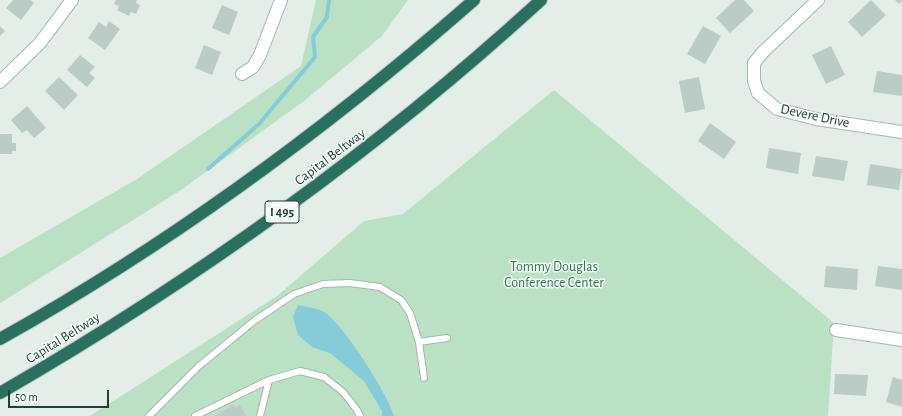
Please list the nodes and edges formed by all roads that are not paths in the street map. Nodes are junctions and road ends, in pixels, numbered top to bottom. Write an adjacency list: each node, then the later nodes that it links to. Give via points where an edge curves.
1 (72, 0): 7 (street, via 40,42)
2 (281, 0): 6 (street, via 260,55 253,66)
3 (474, 0): 10 (highway, Capital Beltway, via 377,83 271,164 142,253 78,294)
4 (541, 0): 16 (highway, Capital Beltway / I 495, via 411,113 297,201 120,320)
5 (818, 0): 8 (street, Devere Drive, via 754,63 754,81 758,93 776,109 816,119)
6 (242, 74)
7 (0, 82)
8 (902, 132)
9 (836, 330): 12 (street)
10 (0, 338)
11 (447, 338): 13 (lane)
12 (902, 340)
13 (419, 342): 14 (lane); 17 (lane, via 410,313 401,300 380,287 350,283 323,284 294,294 254,321 199,366)
14 (424, 378)
15 (268, 380): 18 (lane); 19 (lane); 20 (lane, via 300,371 324,377 343,392)
16 (0, 393)
17 (149, 416)
18 (195, 416)
19 (260, 416)
20 (360, 416)

